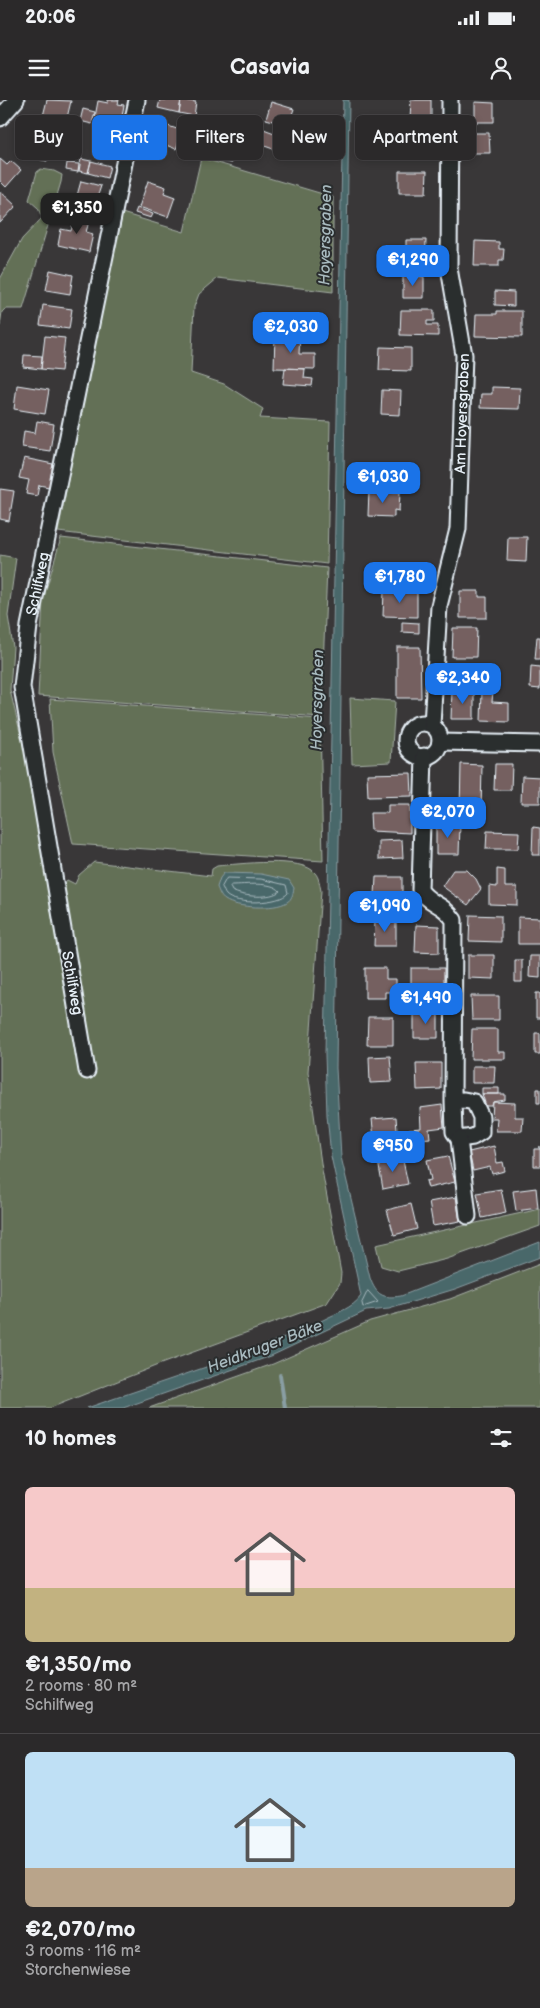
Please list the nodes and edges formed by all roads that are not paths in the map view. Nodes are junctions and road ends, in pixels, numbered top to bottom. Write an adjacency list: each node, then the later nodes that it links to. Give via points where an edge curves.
1 (16, 100): 4 (street)
2 (137, 100): 9 (street, Schilfweg, via 29,626 22,687)
3 (450, 100): 5 (street, Am Hoyersgraben, via 449,268 464,355 458,529 439,606)
4 (0, 118)
5 (432, 725): 6 (street, via 439,734); 8 (street, via 418,724 407,735 410,750)
6 (440, 742): 7 (street); 8 (street, via 436,750)
7 (540, 744)
8 (424, 756): 10 (street, via 420,890 428,900 442,905 454,920)
9 (87, 1071)
10 (453, 1101): 11 (street, via 454,1132); 11 (street, via 474,1102 481,1117 481,1132)
11 (459, 1139): 12 (street)
12 (468, 1216)

